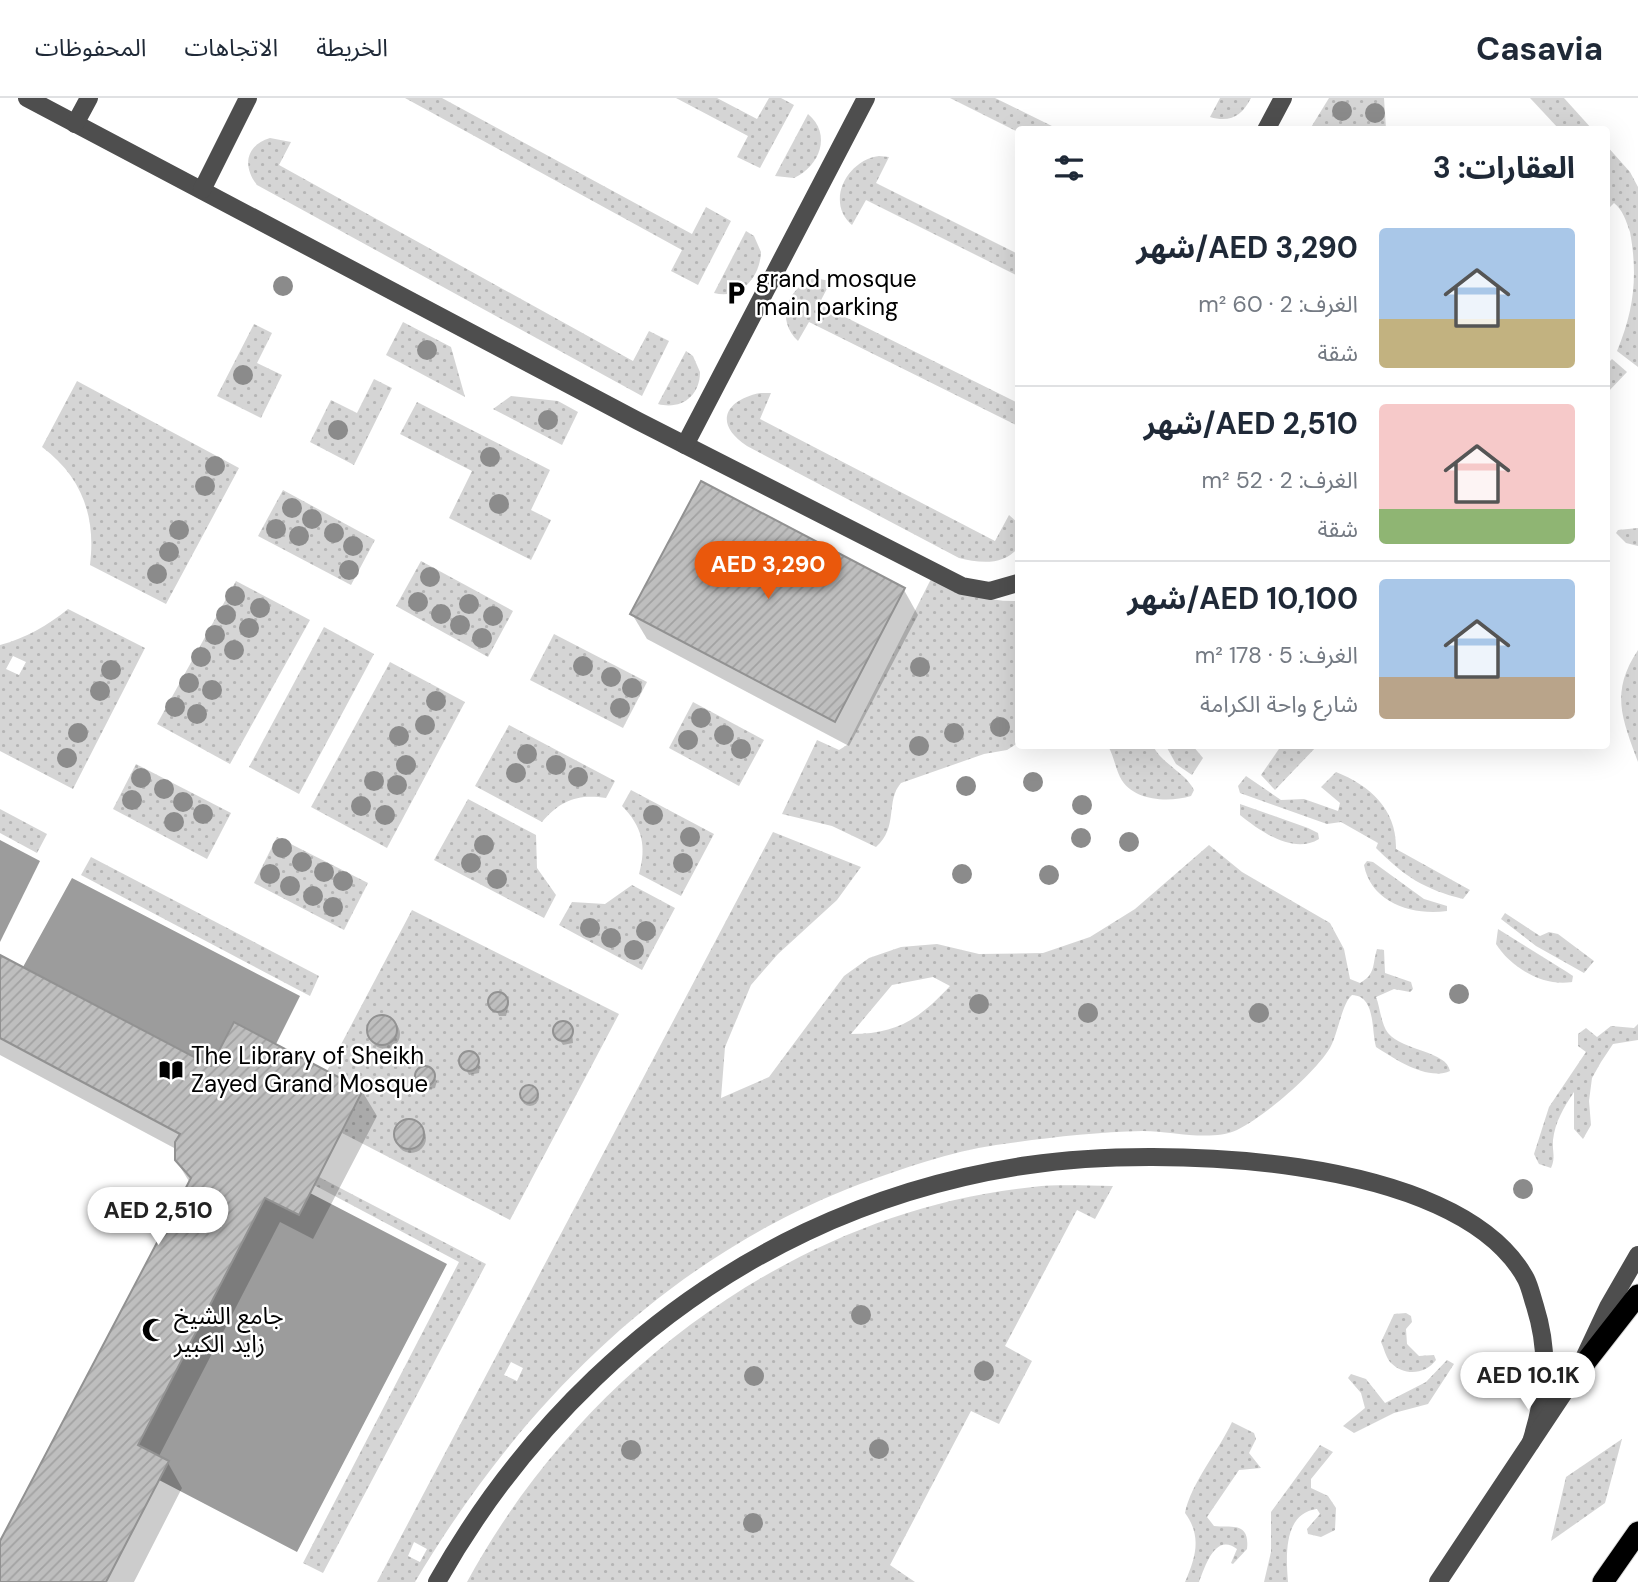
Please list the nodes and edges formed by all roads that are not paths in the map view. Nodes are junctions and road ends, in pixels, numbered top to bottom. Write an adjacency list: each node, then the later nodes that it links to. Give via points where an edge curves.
1 (27, 98): 6 (street)
2 (89, 98): 6 (street)
3 (248, 98): 8 (street)
4 (866, 98): 9 (street)
5 (1283, 98): 7 (street)
6 (75, 124): 8 (street)
7 (1268, 126)
8 (202, 190): 9 (street)
9 (685, 445): 10 (street, via 962,586 990,591)
10 (1015, 584)
11 (1638, 1255): 13 (street)
12 (1638, 1295): 13 (highway)
13 (1577, 1373): 14 (street)
14 (1531, 1442): 16 (street, via 1545,1386 1546,1358 1528,1282 1500,1248 1459,1215 1408,1194 1334,1173 1258,1161 1104,1156 1028,1165 952,1180 879,1202 740,1266 675,1307 612,1360 554,1419 502,1482); 17 (street)
15 (1638, 1532): 18 (highway)
16 (437, 1582)
17 (1438, 1582)
18 (1603, 1582)

